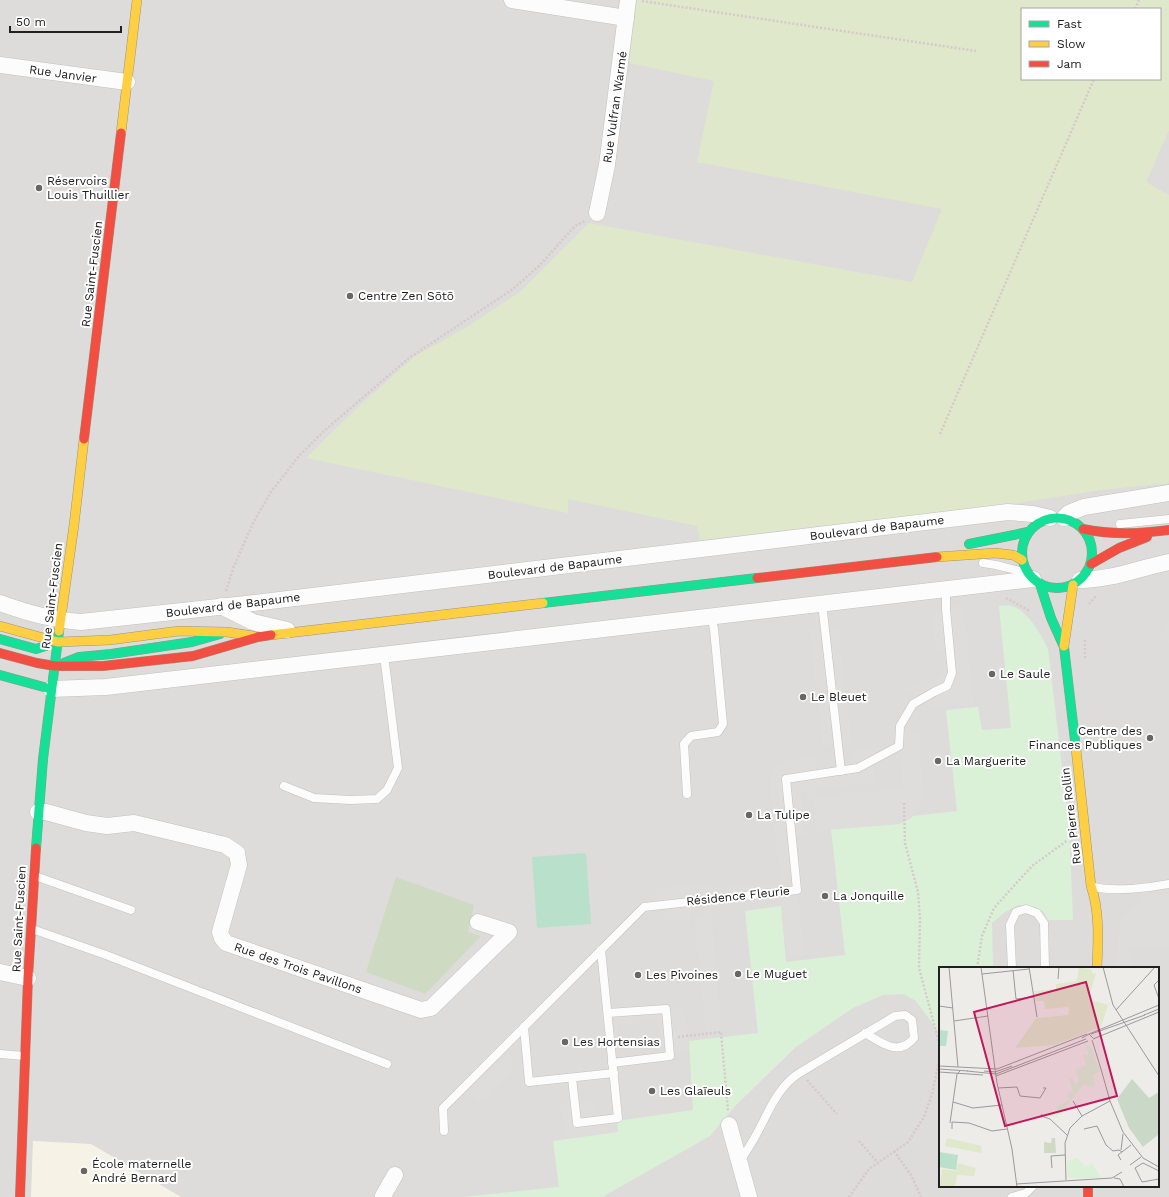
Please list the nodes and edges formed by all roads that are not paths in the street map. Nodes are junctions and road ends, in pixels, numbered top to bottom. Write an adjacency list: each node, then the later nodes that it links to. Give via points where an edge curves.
1 (137, 0): 6 (main road, Rue Saint-Fuscien)
2 (512, 0): 4 (street)
3 (628, 0): 4 (street, Rue Vulfran Warmé)
4 (626, 18): 7 (street, Rue Vulfran Warmé, via 607,165)
5 (0, 65): 6 (street, Rue Janvier)
6 (127, 82): 28 (main road, Rue Saint-Fuscien)
7 (598, 213)
8 (1169, 493): 10 (street, via 1084,507 1069,513)
9 (1169, 518): 10 (lane, via 1115,524 1088,524)
10 (1063, 519): 11 (main road); 13 (main road, via 1038,523); 26 (street, Boulevard de Bapaume, via 1014,512 1002,513)
11 (1084, 529): 12 (main road, via 1116,534); 18 (main road, via 1093,549)
12 (1167, 530): 18 (main road, via 1119,548)
13 (1028, 532): 14 (main road, Boulevard de Bapaume, via 967,544); 15 (main road, via 1023,543)
14 (914, 560): 15 (main road, Boulevard de Bapaume, via 995,553 1012,555); 19 (main road, Boulevard de Bapaume)
15 (1022, 560): 21 (main road)
16 (1169, 562): 22 (street)
17 (972, 563): 21 (lane, via 996,565)
18 (1091, 564): 22 (main road, via 1087,573)
19 (786, 575): 20 (lane); 31 (main road, Boulevard de Bapaume)
20 (830, 578)
21 (1034, 578): 22 (main road, via 1048,587 1056,588 1065,588); 23 (street); 35 (main road, Rue Pierre Rollin)
22 (1077, 582): 35 (main road, Rue Pierre Rollin, via 1070,595 1068,630)
23 (946, 589): 25 (street); 41 (lane, Résidence Fleurie, via 952,673 947,686 913,704 900,726 899,746 858,768)
24 (0, 603): 28 (street, Boulevard de Bapaume)
25 (822, 603): 27 (street); 41 (lane)
26 (221, 606): 28 (street, Boulevard de Bapaume, via 81,622); 31 (street, via 253,622)
27 (711, 616): 37 (street); 43 (lane, via 723,724 718,732 691,736 684,744)
28 (60, 621): 34 (main road, Rue Saint-Fuscien)
29 (0, 626): 34 (main road)
30 (227, 632): 32 (main road, Boulevard de Bapaume); 34 (main road, Boulevard de Bapaume, via 179,631 110,640); 38 (main road, via 192,642 79,657)
31 (299, 633): 32 (main road, Boulevard de Bapaume)
32 (258, 637): 38 (main road, Boulevard de Bapaume, via 193,656 104,666)
33 (0, 639): 34 (main road, via 36,649)
34 (58, 642): 38 (main road, Rue Saint-Fuscien)
35 (1064, 647): 47 (main road, Rue Pierre Rollin)
36 (0, 653): 38 (main road, Boulevard de Bapaume)
37 (384, 655): 40 (street, via 106,687); 42 (lane, via 398,768 387,790 377,799 350,800 314,798)
38 (55, 666): 40 (main road, Rue Saint-Fuscien)
39 (0, 675): 40 (main road)
40 (51, 690): 44 (main road, Rue Saint-Fuscien)
41 (841, 771): 52 (lane, Résidence Fleurie, via 786,779 797,890 644,907)
42 (284, 786)
43 (687, 794)
44 (38, 812): 45 (main road, Rue Saint-Fuscien); 50 (street, Rue des Trois Pavillons, via 107,826 134,823 225,845 236,853 239,865 220,932 226,943 421,1010 431,1008 508,932)
45 (34, 876): 49 (lane); 51 (main road, Rue Saint-Fuscien)
46 (1169, 884): 47 (lane, via 1114,889)
47 (1091, 886): 48 (main road, Rue Pierre Rollin); 55 (main road, Rue Pierre Rollin, via 1096,900 1098,921)
48 (1086, 901)
49 (131, 910)
50 (478, 922)
51 (31, 928): 57 (main road, Rue Saint-Fuscien); 64 (lane)
52 (601, 950): 58 (lane); 59 (lane, Résidence Fleurie)
53 (1012, 967): 54 (lane, via 1010,925 1016,912 1026,909 1037,913 1044,923)
54 (1045, 967)
55 (1097, 967)
56 (0, 972): 57 (street)
57 (28, 978): 62 (main road, Rue Saint-Fuscien)
58 (608, 1013): 63 (lane); 63 (lane, via 666,1009 670,1038 670,1056)
59 (524, 1027): 66 (lane, via 529,1082); 68 (lane, Résidence Fleurie, via 443,1108)
60 (865, 1034): 60 (lane, via 895,1016 905,1015 912,1020 914,1038 909,1045 893,1047); 69 (lane, via 796,1075 782,1089)
61 (0, 1054): 62 (lane)
62 (24, 1056): 72 (main road, Rue Saint-Fuscien)
63 (612, 1063): 65 (lane)
64 (387, 1064)
65 (614, 1073): 66 (lane); 66 (lane, via 618,1118 577,1123)
66 (572, 1078)
67 (730, 1125): 69 (street)
68 (444, 1131)
69 (739, 1162): 74 (street)
70 (395, 1175): 73 (street)
71 (1033, 1187): 75 (lane, via 1026,1193)
72 (20, 1197)
73 (384, 1197)
74 (750, 1197)
75 (1012, 1197)

